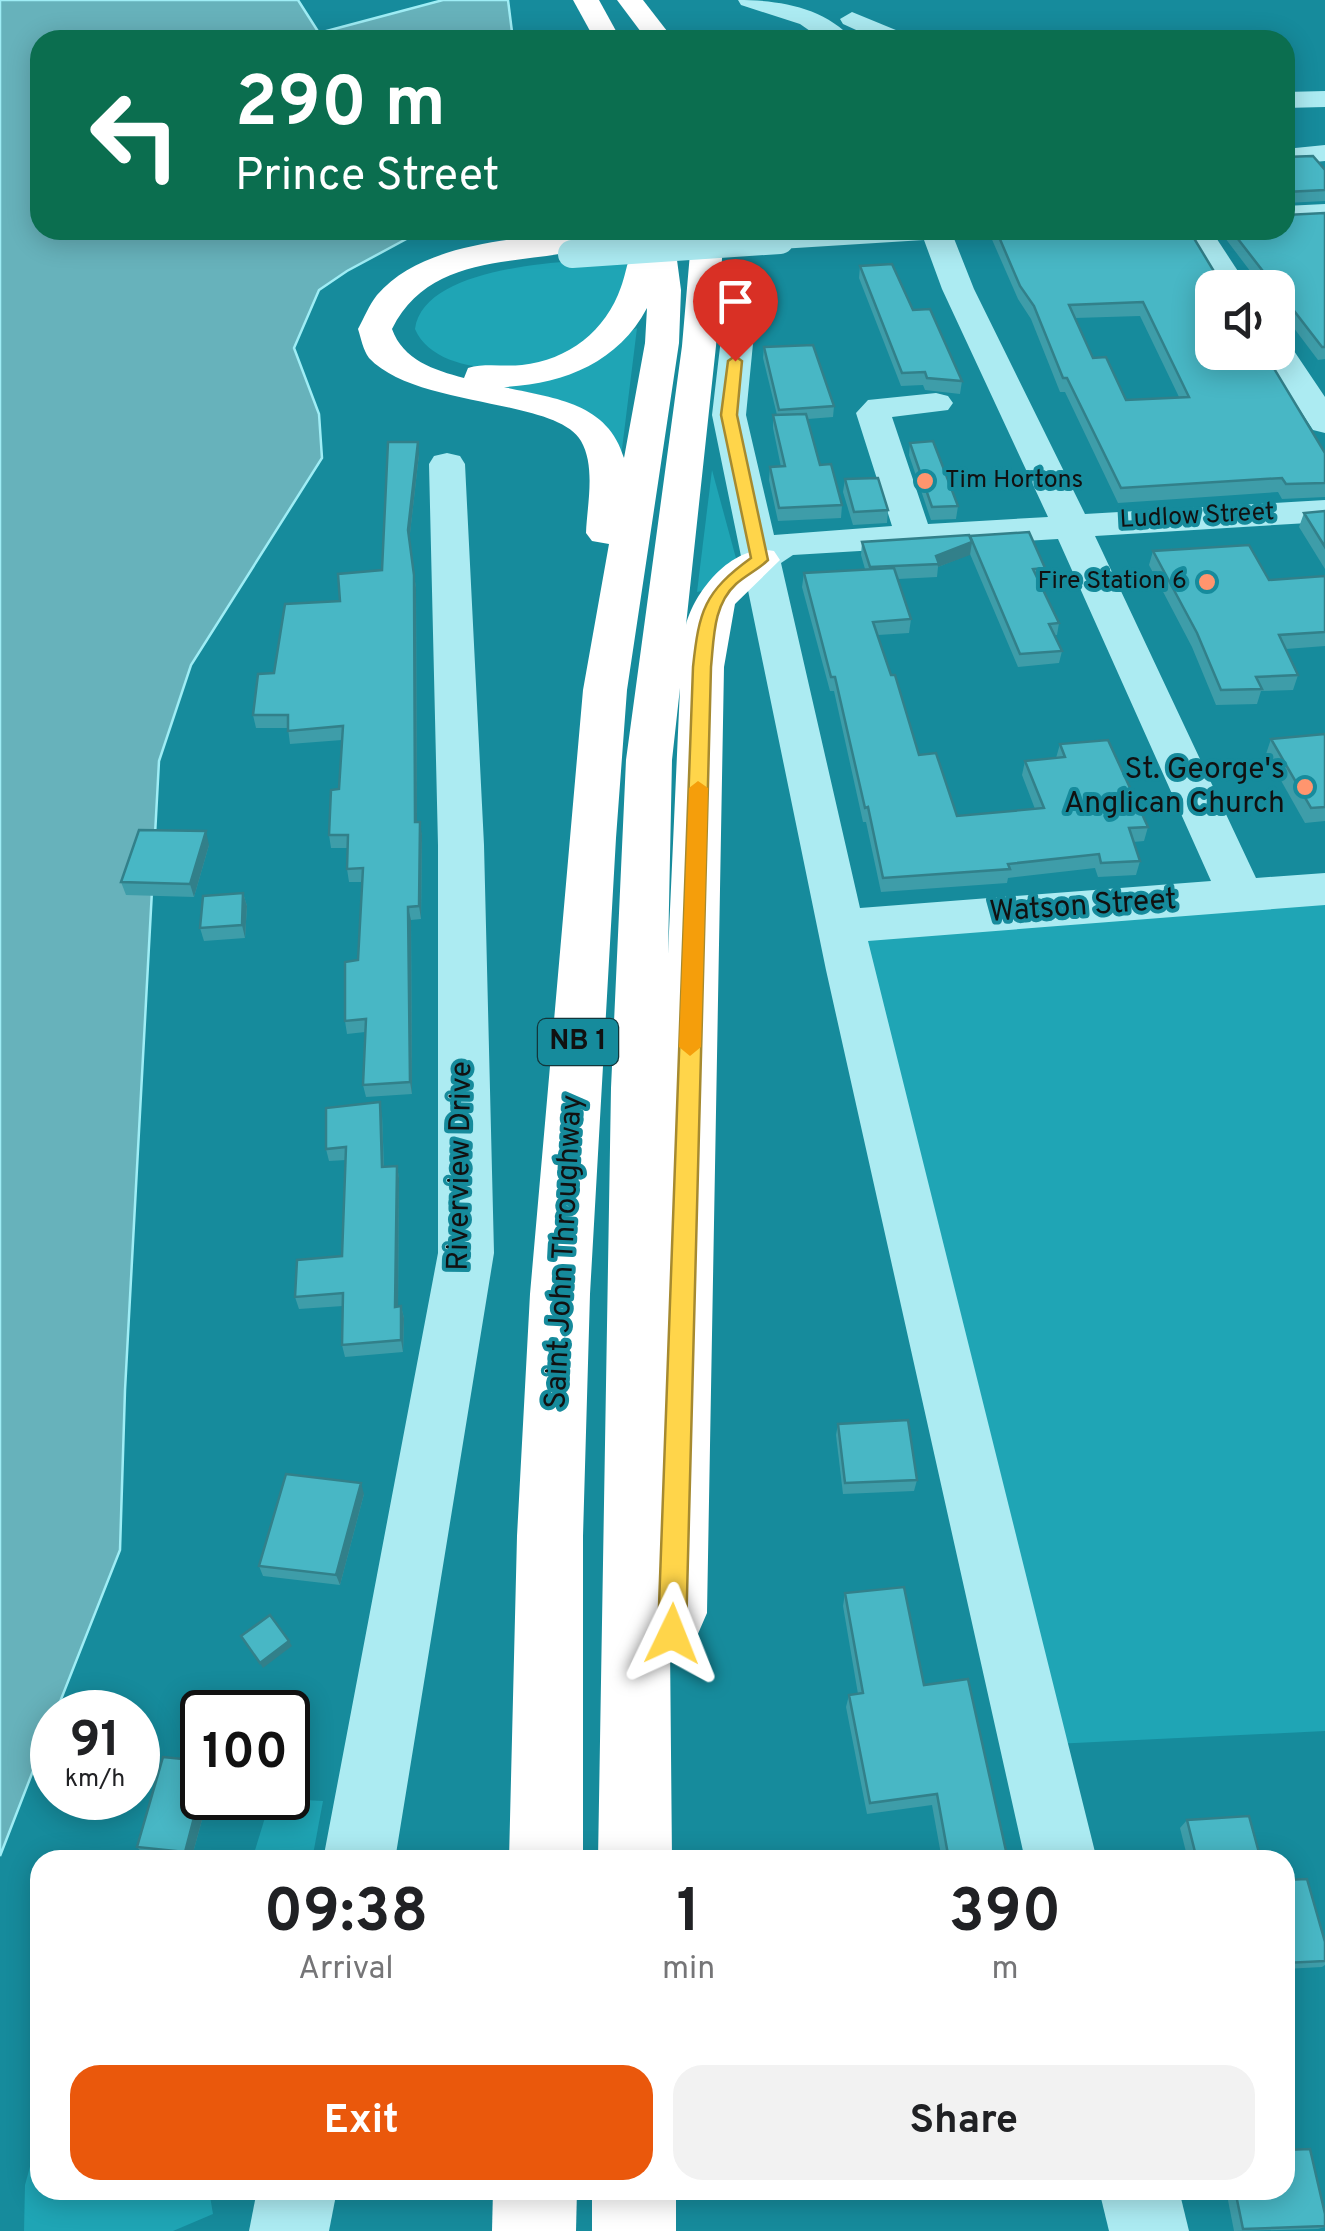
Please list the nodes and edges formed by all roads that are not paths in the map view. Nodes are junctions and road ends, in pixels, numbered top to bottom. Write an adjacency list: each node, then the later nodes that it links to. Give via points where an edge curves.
1 (586, 0): 6 (highway)
2 (619, 0): 7 (highway)
3 (630, 0): 8 (highway)
4 (750, 0): 9 (street)
5 (832, 3): 10 (street)
6 (602, 30)
7 (638, 30)
8 (653, 30)
9 (843, 30)
10 (850, 30)
11 (1325, 98): 12 (street)
12 (1295, 100)
13 (1325, 153): 14 (street)
14 (1295, 156)
15 (1295, 205): 16 (street)
16 (1325, 205)
17 (1325, 213): 18 (street)
18 (1295, 214)
19 (653, 240): 27 (highway, via 625,317 600,347 554,369 490,376 434,364 404,341 406,313 428,290)
20 (657, 240): 39 (highway, Saint John Throughway / NB 1, via 662,344)
21 (692, 240): 27 (street, bridge)
22 (699, 240): 30 (highway, NB 1)
23 (710, 240): 30 (highway, NB 1)
24 (830, 240): 29 (street, via 895,252)
25 (941, 240): 29 (street)
26 (1203, 240): 28 (street)
27 (573, 248): 39 (highway, via 510,251 445,268 396,294 376,324 377,340 399,366 423,378 570,414 599,437 606,474)
28 (1222, 270)
29 (958, 289): 36 (street)
30 (723, 299): 38 (street, via 729,415); 45 (highway, NB 1, via 649,760 638,1088)
31 (1290, 370): 33 (street)
32 (936, 403): 37 (street, via 872,413)
33 (1325, 422)
34 (447, 464): 43 (street, Riverview Drive, via 466,1253)
35 (1325, 511): 36 (street, Ludlow Street)
36 (1070, 524): 37 (street, Ludlow Street); 41 (street)
37 (913, 534): 38 (street, Ludlow Street, via 783,544)
38 (760, 560): 42 (street); 46 (highway, via 717,598 707,617 702,667 671,1672)
39 (605, 690): 44 (highway, Saint John Throughway / NB 1, via 560,1294)
40 (1325, 888): 41 (street, Watson Street)
41 (1241, 895): 42 (street, Watson Street)
42 (840, 926): 47 (street)
43 (361, 1850)
44 (546, 1850)
45 (635, 1850)
46 (658, 1850)
47 (1058, 1850)
48 (295, 2200): 52 (street)
49 (536, 2200): 53 (highway)
50 (634, 2200): 54 (highway)
51 (1142, 2200): 55 (street)
52 (289, 2231)
53 (534, 2231)
54 (634, 2231)
55 (1150, 2231)

